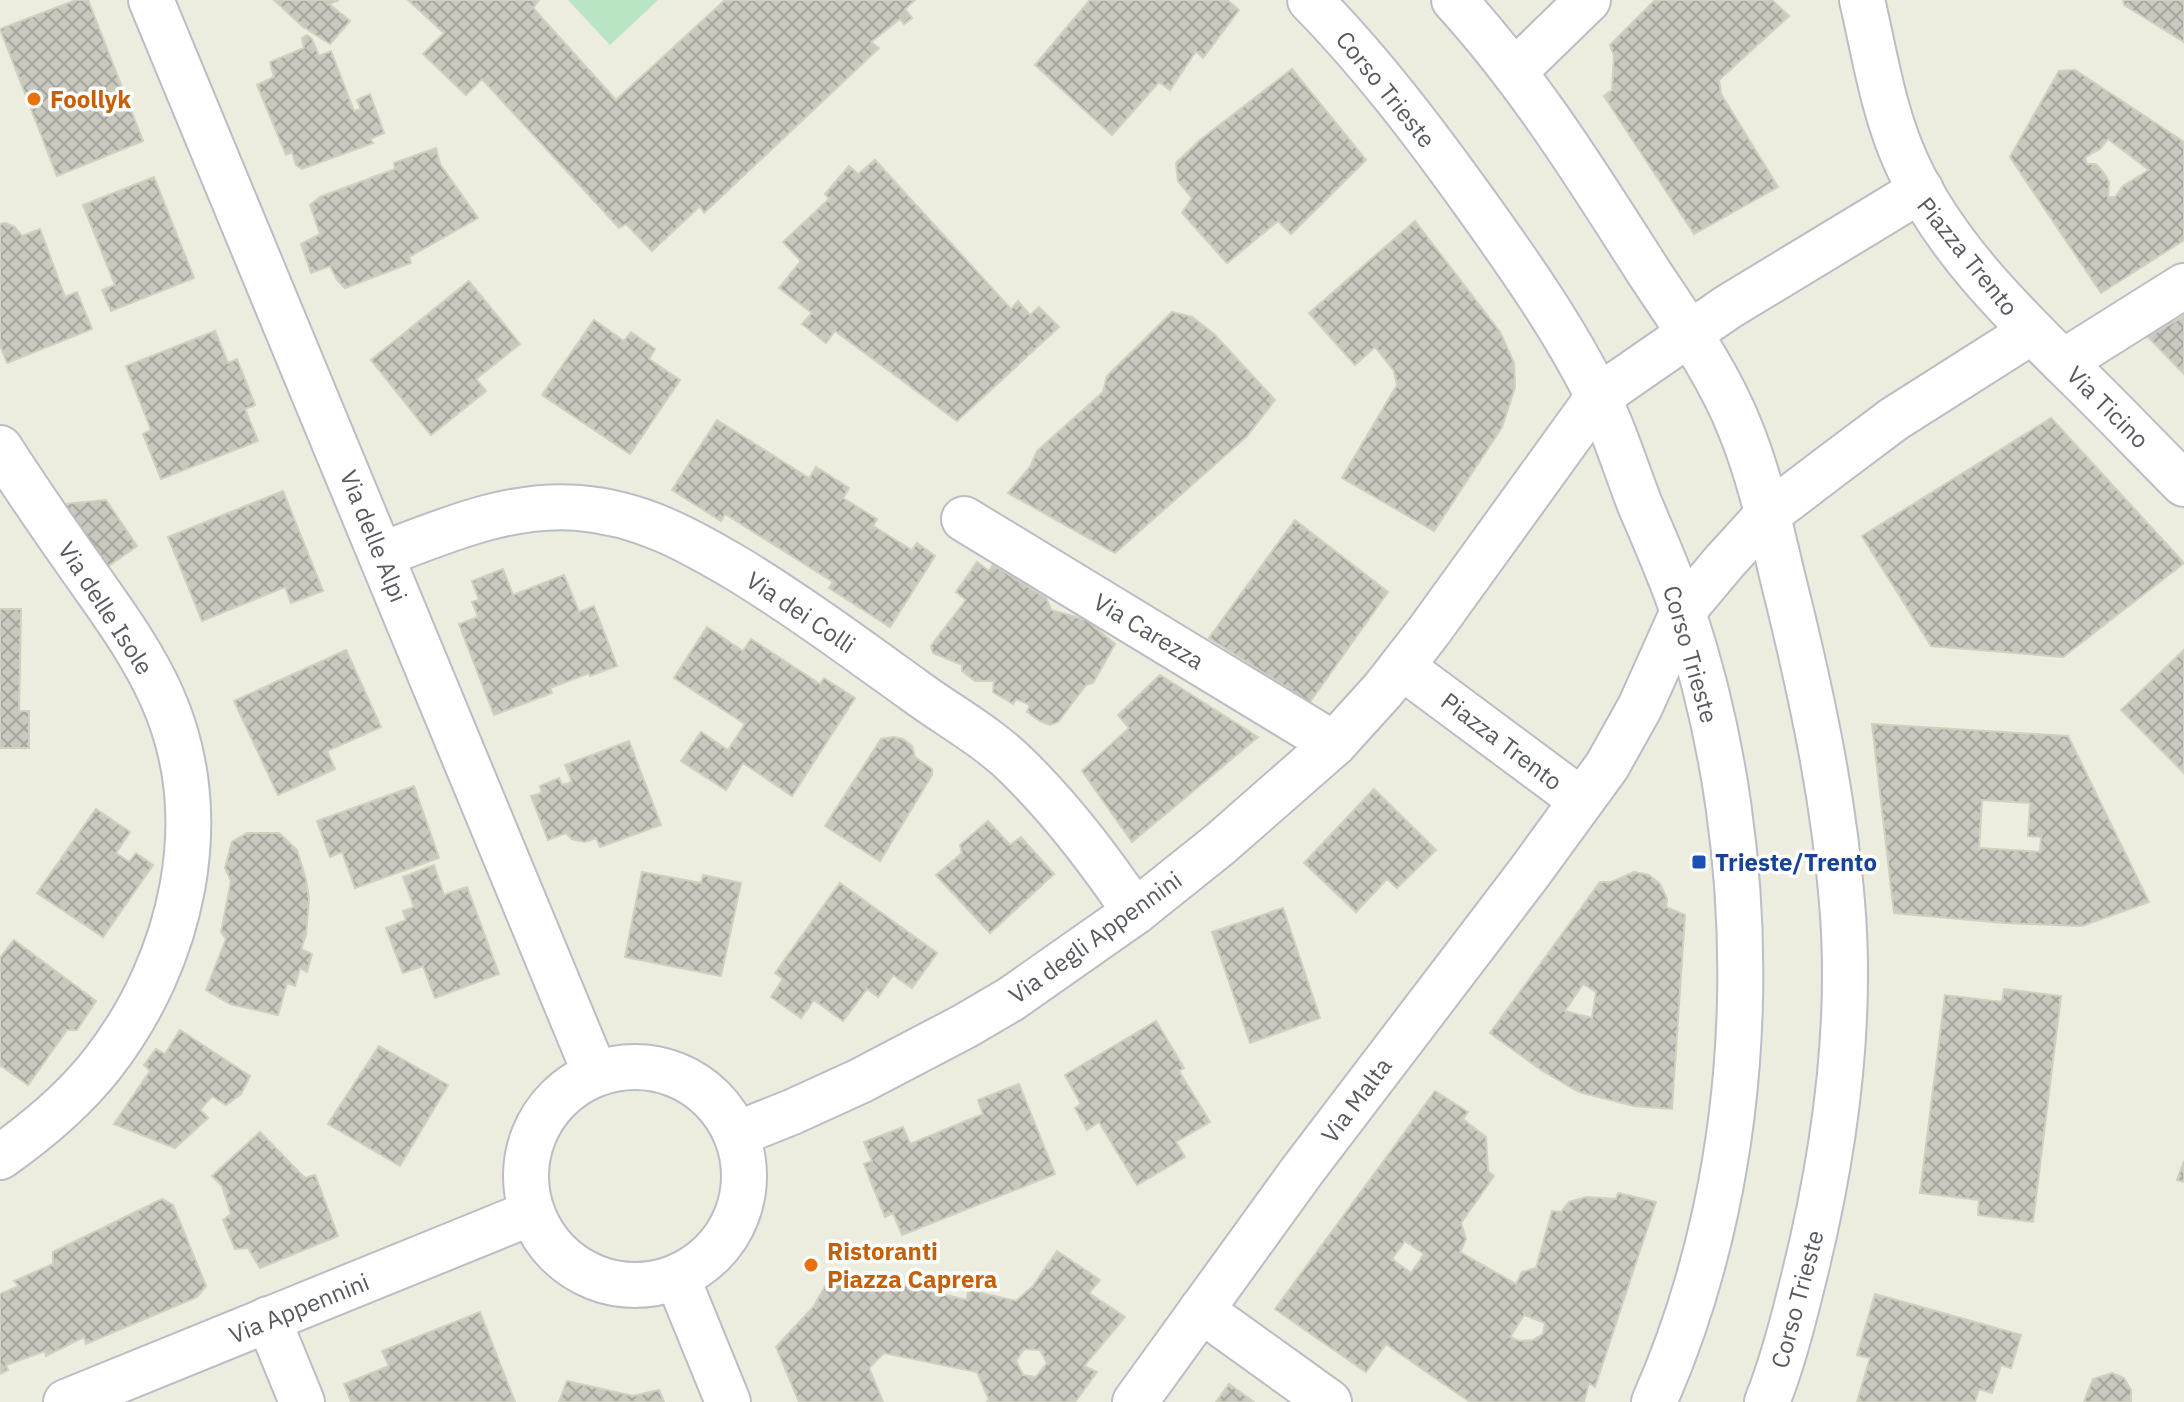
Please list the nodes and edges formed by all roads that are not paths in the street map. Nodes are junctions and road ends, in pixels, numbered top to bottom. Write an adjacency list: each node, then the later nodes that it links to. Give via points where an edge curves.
1 (151, 0): 17 (street, Via delle Alpi)
2 (1310, 0): 12 (street, Corso Trieste, via 1432,144 1524,272)
3 (1454, 0): 6 (street, Corso Trieste)
4 (1588, 0): 6 (street)
5 (1862, 0): 7 (street, via 1887,111)
6 (1514, 72): 10 (street, Corso Trieste)
7 (1921, 190): 9 (street, Piazza Trento, via 1982,278); 10 (street, Piazza Trento)
8 (2184, 286): 11 (street)
9 (2031, 332): 11 (street, Via Ticino); 15 (street, Piazza Trento, via 1894,419)
10 (1689, 333): 12 (street, Piazza Trento); 15 (street, Corso Trieste, via 1740,426)
11 (2063, 362): 14 (street, Via Ticino)
12 (1598, 397): 18 (street, Corso Trieste); 19 (street, Piazza Trento)
13 (0, 448): 25 (street, Via delle Isole, via 134,642 166,707 187,798 183,894 148,990 116,1045 73,1096)
14 (2184, 484)
15 (1767, 515): 18 (street, Piazza Trento); 36 (street, Corso Trieste, via 1828,788 1843,906 1844,977 1839,1070 1822,1198 1790,1334)
16 (964, 519): 20 (street, Via Carezza)
17 (381, 555): 22 (street, Via dei Colli, via 474,520 534,509 607,511 677,534 777,593 1006,755 1074,828); 23 (street, Via delle Alpi)
18 (1683, 611): 21 (street, Piazza Trento, via 1625,736); 35 (street, Corso Trieste, via 1730,812 1740,981 1725,1163 1699,1277)
19 (1402, 667): 20 (street, Via degli Appennini); 21 (street, Piazza Trento)
20 (1334, 744): 22 (street, Via degli Appennini)
21 (1581, 800): 28 (street, Via Malta)
22 (1135, 912): 24 (street, Via degli Appennini, via 965,1026 848,1086)
23 (595, 1073): 24 (street, via 628,1066 663,1069 693,1082 719,1105); 26 (street, via 564,1092 542,1117 528,1147 525,1181)
24 (737, 1134): 27 (street, via 745,1165 742,1199 731,1230 712,1254)
25 (0, 1157)
26 (531, 1213): 27 (street, via 549,1244 575,1268 607,1282 643,1285); 29 (street, Via Appennini)
27 (677, 1277): 32 (street)
28 (1201, 1310): 33 (street, Via Malta); 34 (street)
29 (268, 1319): 30 (street, Via Appennini); 31 (street)
30 (66, 1402)
31 (302, 1402)
32 (728, 1402)
33 (1135, 1402)
34 (1329, 1402)
35 (1654, 1402)
36 (1767, 1402)

